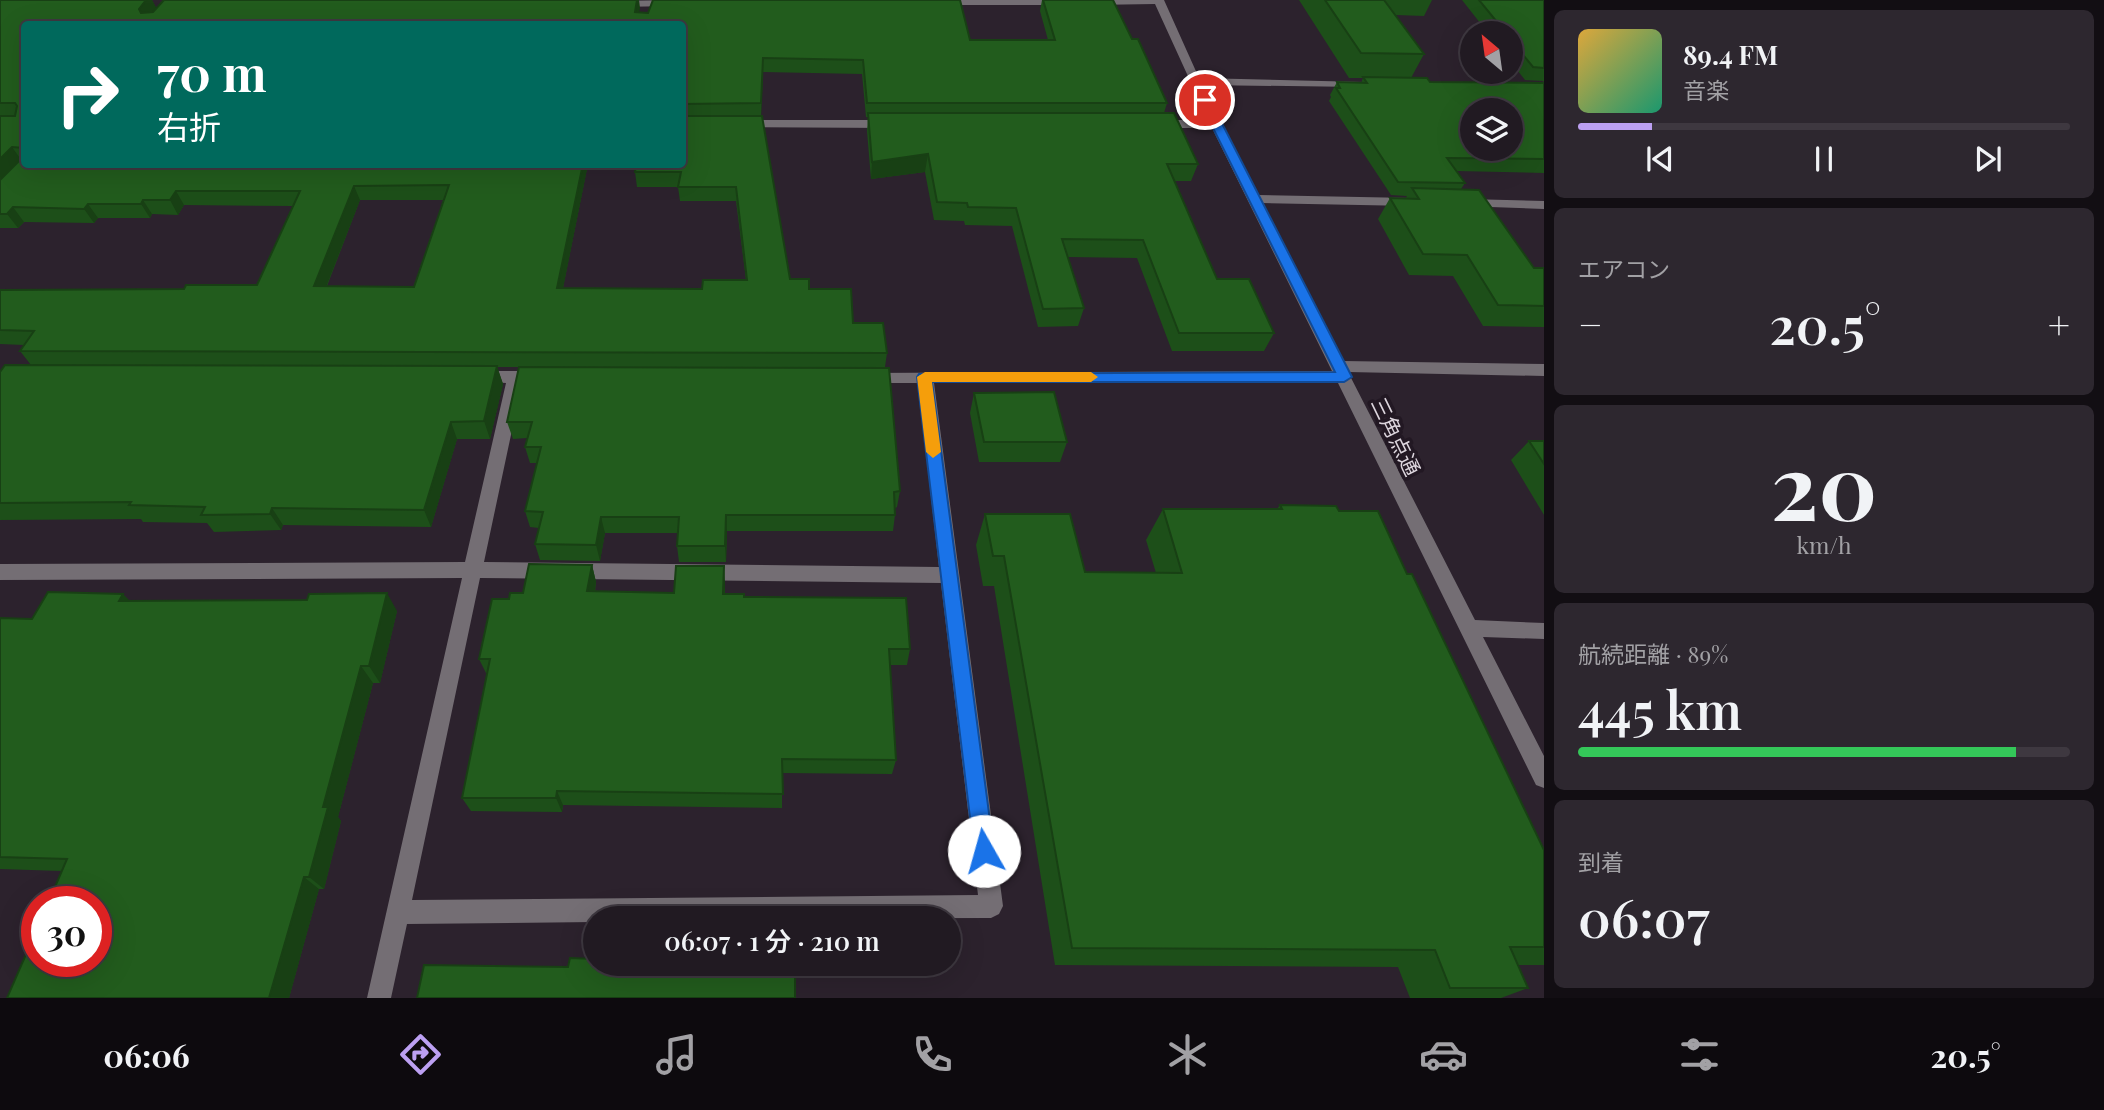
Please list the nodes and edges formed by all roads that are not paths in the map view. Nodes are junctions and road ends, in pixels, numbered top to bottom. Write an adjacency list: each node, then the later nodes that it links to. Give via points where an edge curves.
1 (1158, 1): 3 (street); 7 (street, 三角点通)
2 (649, 2): 4 (street); 5 (street); 6 (street)
3 (925, 2)
4 (607, 4)
5 (690, 4)
6 (646, 17)
7 (1195, 81): 8 (street); 12 (street, 三角点通)
8 (1379, 84)
9 (724, 124): 10 (street)
10 (903, 124)
11 (1138, 124): 12 (street)
12 (1217, 124): 13 (street, 三角点通)
13 (1254, 199): 14 (street); 18 (street, 三角点通)
14 (1425, 202)
15 (1451, 203): 16 (street)
16 (1544, 205)
17 (1544, 370): 18 (street)
18 (1341, 372): 23 (street); 27 (street, 三角点通)
19 (460, 377): 20 (street)
20 (515, 377): 21 (street); 24 (street)
21 (556, 377)
22 (856, 377): 23 (street)
23 (925, 377): 26 (street)
24 (474, 570): 25 (street); 26 (street); 30 (street)
25 (0, 572)
26 (948, 575): 30 (street, via 991,906)
27 (1469, 628): 28 (street); 29 (street, 三角点通)
28 (1544, 631)
29 (1544, 778)
30 (400, 912): 31 (street)
31 (379, 998)

